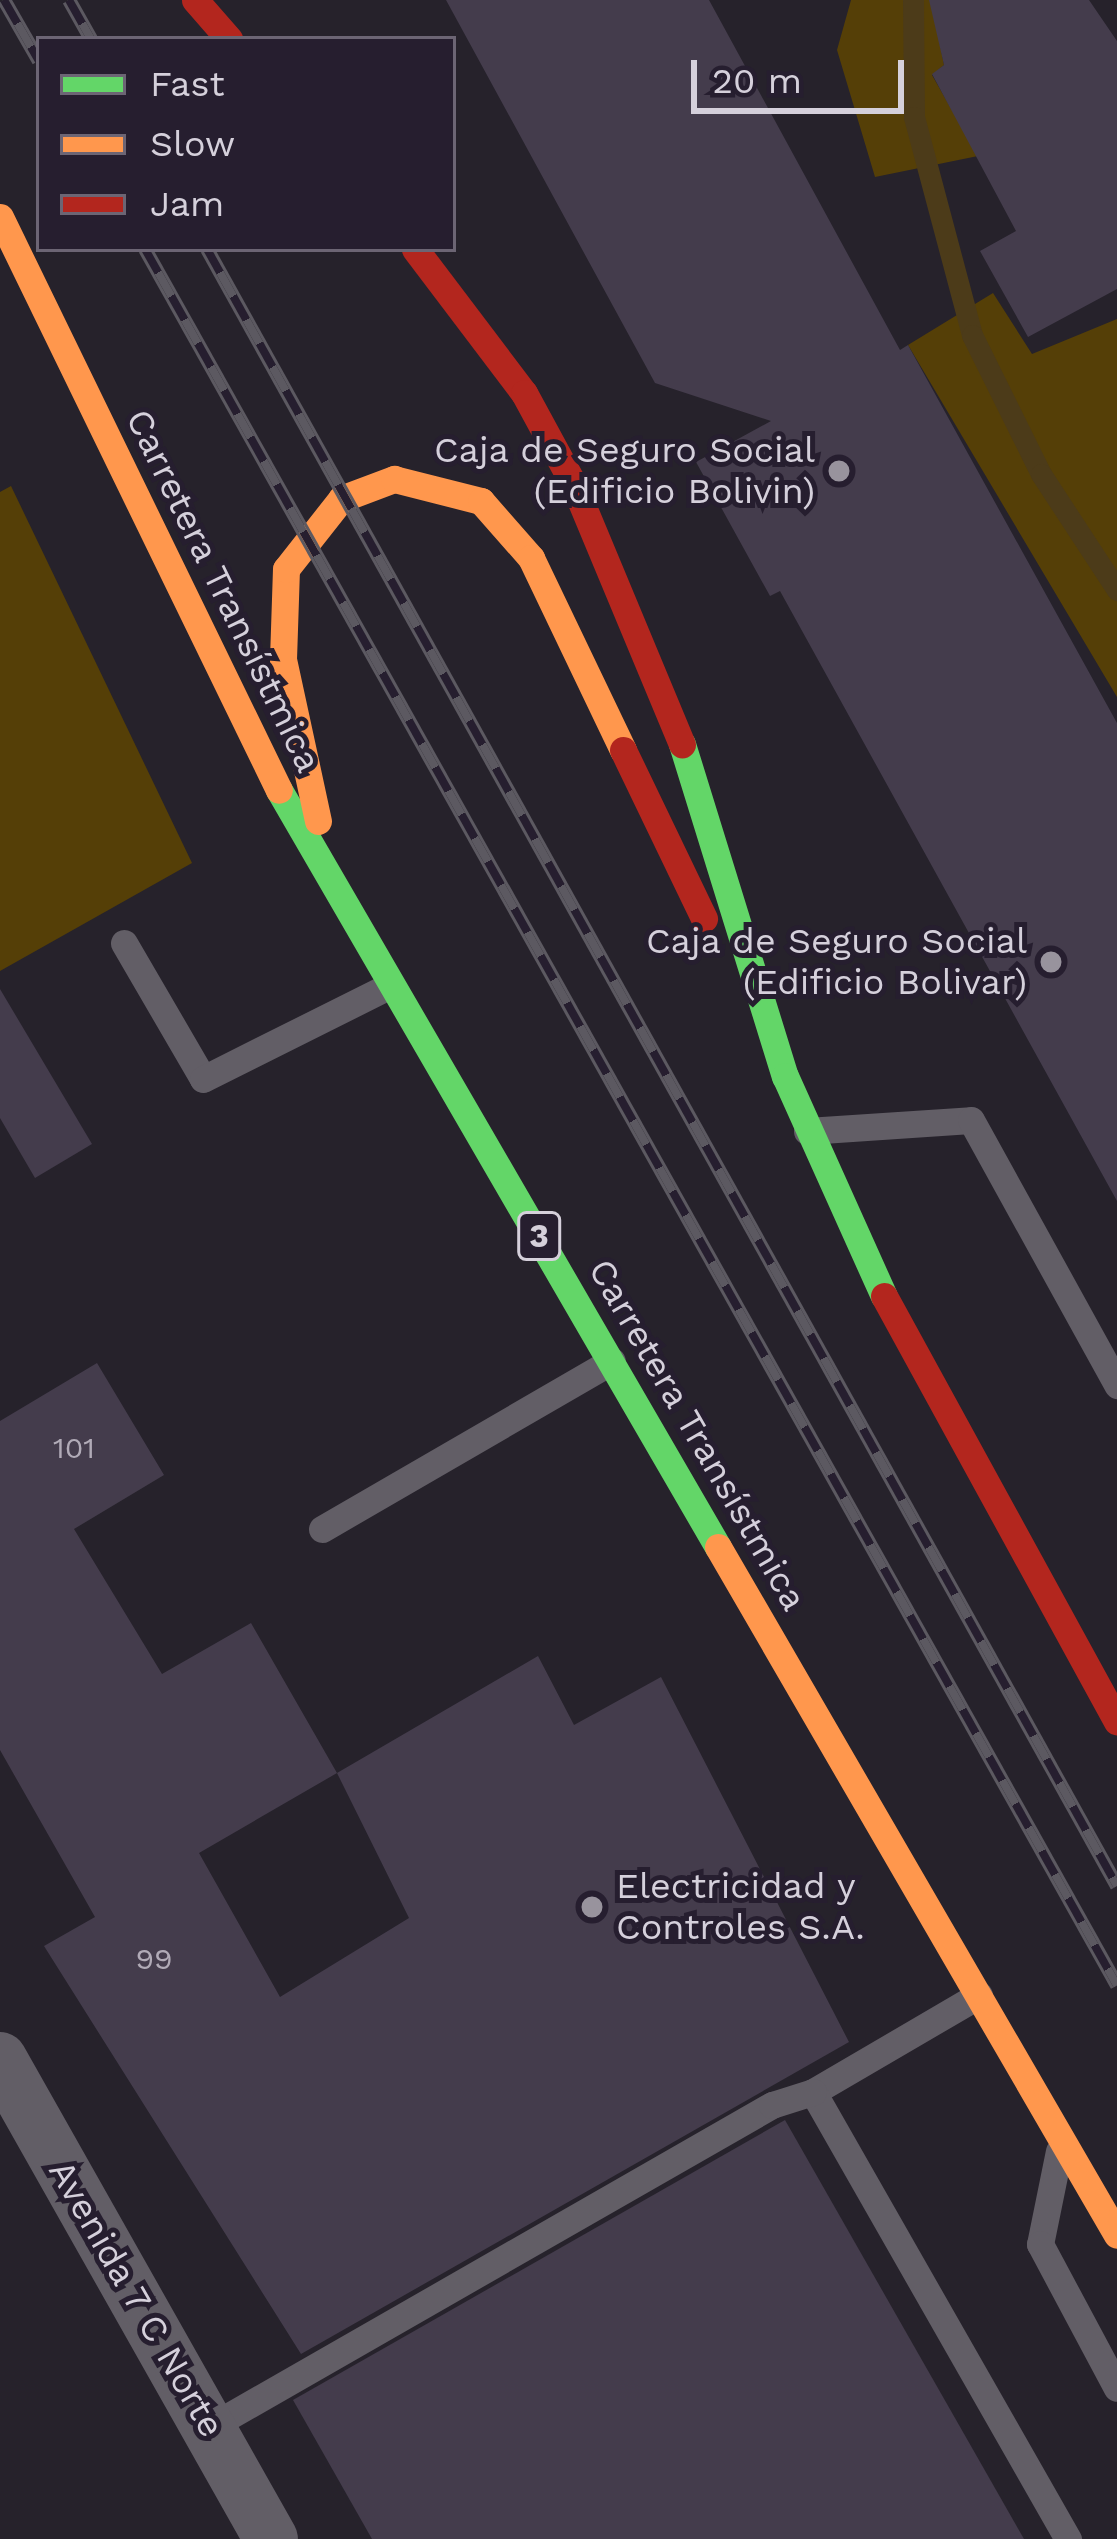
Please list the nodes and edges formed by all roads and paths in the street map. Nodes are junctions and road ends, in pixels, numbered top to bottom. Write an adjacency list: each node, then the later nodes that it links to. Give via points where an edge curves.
1 (195, 0): 2 (main road)
2 (226, 36)
3 (0, 217): 5 (main road, Carretera Transístmica / 3, via 214,668)
4 (418, 252): 8 (main road, via 524,394 619,581 665,690)
5 (333, 886): 7 (main road, Carretera Transístmica / 3); 8 (main road, via 283,659 286,568 341,499 394,479 439,482 482,501 531,558)
6 (124, 943): 7 (lane, via 203,1079)
7 (391, 985): 10 (main road, Carretera Transístmica / 3)
8 (785, 1076): 9 (main road)
9 (807, 1131): 11 (lane, via 971,1120); 14 (main road, via 885,1305)
10 (612, 1361): 12 (lane); 16 (main road, Carretera Transístmica / 3)
11 (1117, 1385)
12 (322, 1528)
13 (1117, 1654): 14 (lane)
14 (1088, 1670): 15 (main road)
15 (1117, 1721)
16 (983, 1993): 18 (lane); 19 (main road, Carretera Transístmica / 3)
17 (0, 2059): 22 (street, Avenida 7 C Norte)
18 (813, 2092): 22 (lane); 24 (lane)
19 (1062, 2135): 20 (main road, Carretera Transístmica / 3); 21 (lane, via 1040,2244)
20 (1117, 2235)
21 (1117, 2388)
22 (210, 2427): 23 (street, Avenida 7 C Norte)
23 (271, 2539)
24 (1068, 2539)

